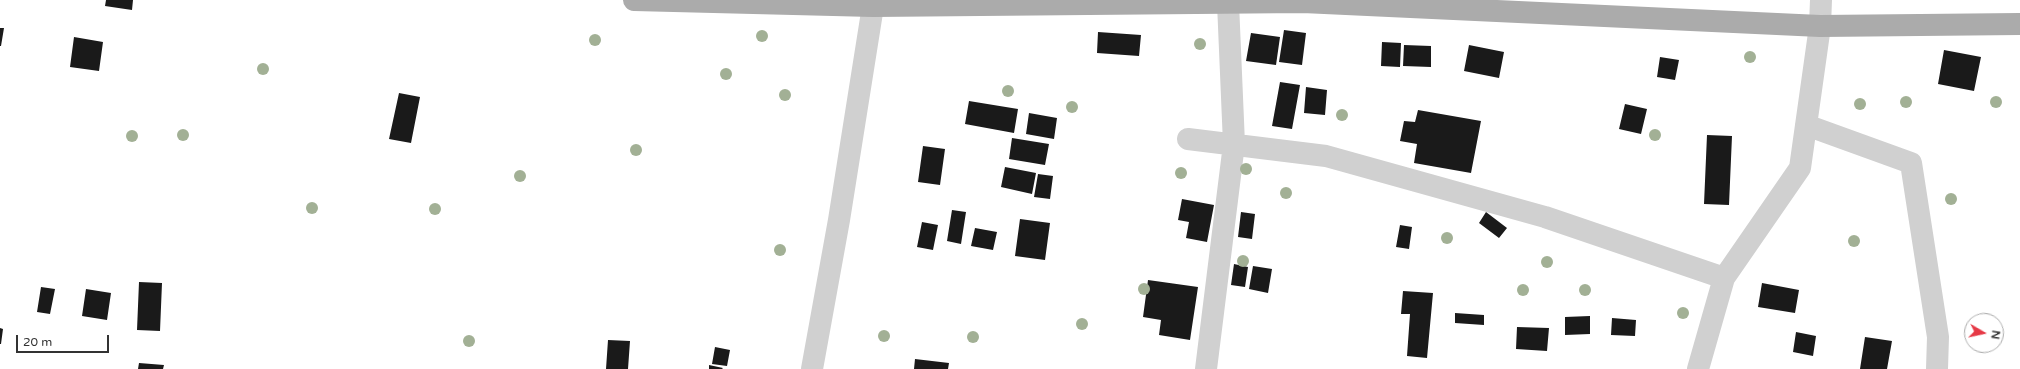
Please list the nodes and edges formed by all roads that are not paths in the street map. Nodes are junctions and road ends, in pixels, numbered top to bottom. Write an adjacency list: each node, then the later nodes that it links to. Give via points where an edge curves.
1 (634, 0): 4 (main road)
2 (1820, 0): 6 (street)
3 (1228, 3): 4 (main road); 6 (main road, via 1311,2); 9 (street)
4 (873, 6): 11 (street)
5 (2020, 24): 6 (main road)
6 (1820, 26): 7 (street)
7 (1806, 124): 10 (street, via 1800,168); 14 (street, via 1911,163 1938,337)
8 (1188, 139): 9 (street)
9 (1234, 144): 10 (street, via 1326,156 1545,217); 12 (street)
10 (1724, 278): 13 (street)
11 (812, 369)
12 (1206, 369)
13 (1698, 369)
14 (1937, 369)

